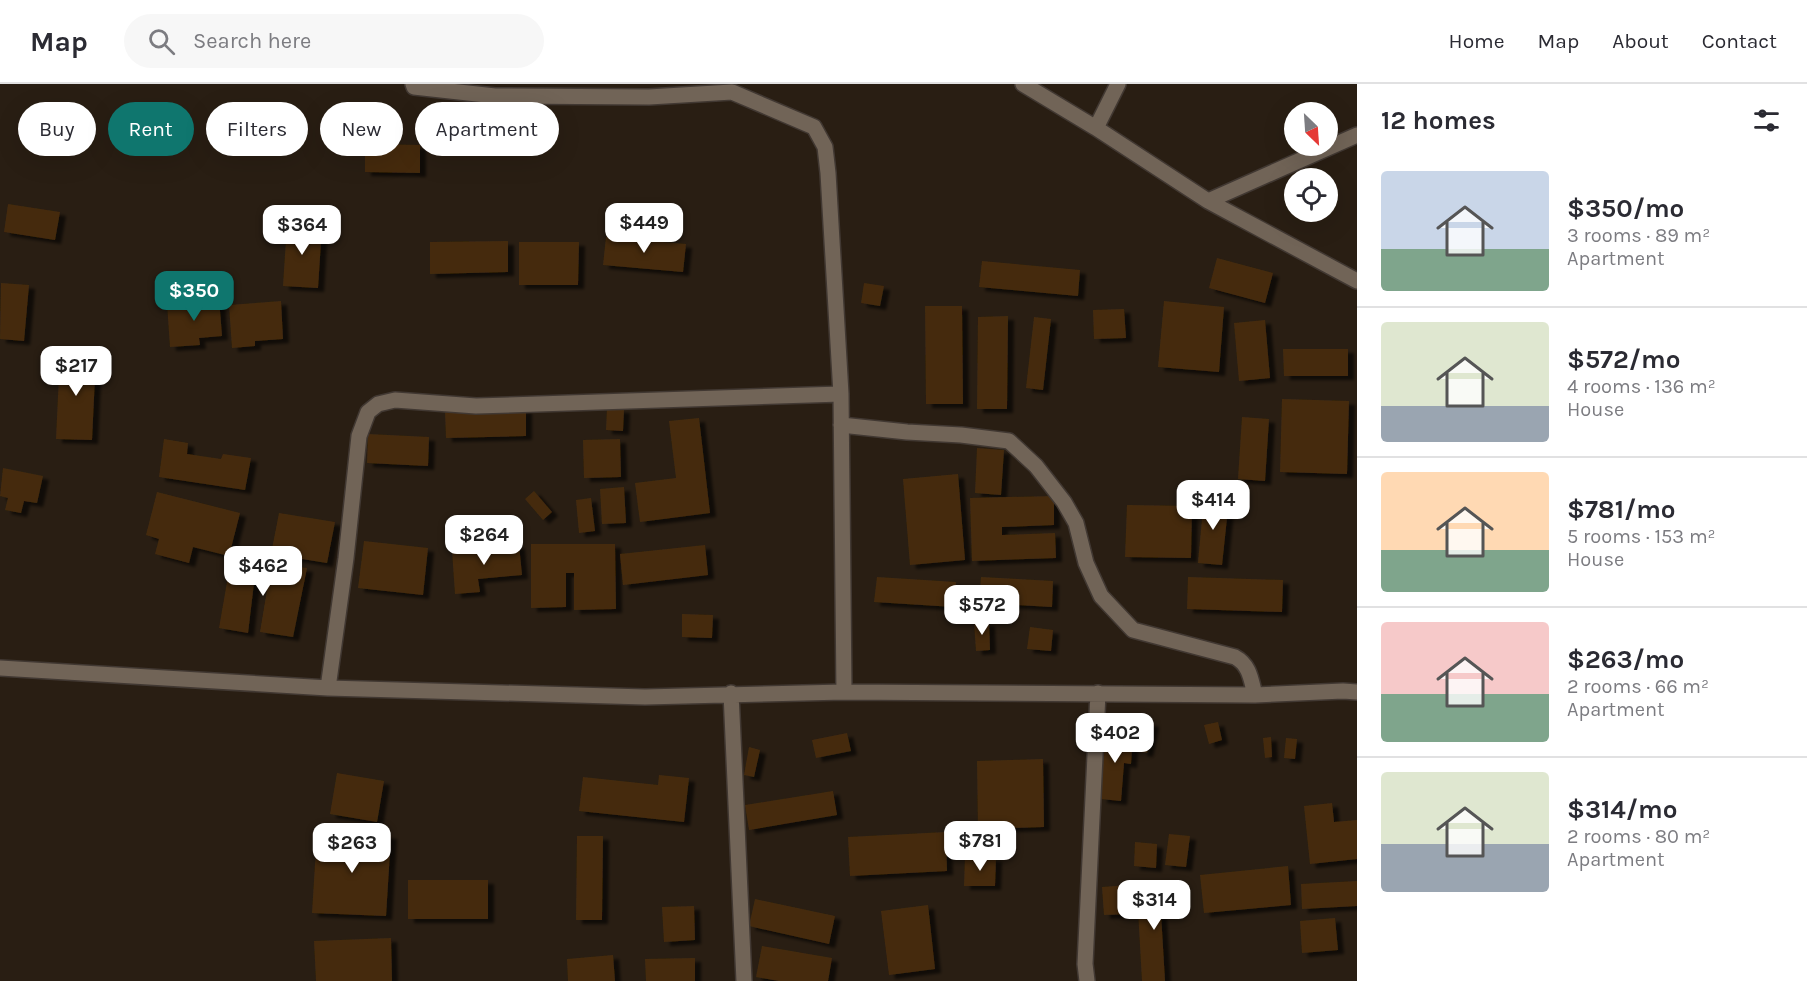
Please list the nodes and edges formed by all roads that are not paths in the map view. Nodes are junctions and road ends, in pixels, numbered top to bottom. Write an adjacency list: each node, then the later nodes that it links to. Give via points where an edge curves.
1 (413, 84): 8 (street, via 495,96 649,97 732,92 814,127 825,147 828,173)
2 (1023, 84): 4 (street)
3 (1118, 84): 4 (street)
4 (1096, 128): 6 (street)
5 (1357, 135): 6 (street)
6 (1208, 201): 7 (street)
7 (1357, 281)
8 (841, 394): 9 (street); 11 (street, via 476,406 395,400 378,404 368,412 359,436)
9 (841, 425): 12 (street); 16 (street, via 1009,441 1036,466 1064,502 1076,523 1086,563 1101,596 1132,630 1244,661)
10 (0, 668): 11 (street)
11 (328, 688): 14 (street, via 645,697)
12 (844, 692): 14 (street); 15 (street)
13 (1357, 692): 16 (street)
14 (730, 693): 17 (street)
15 (1098, 693): 16 (street); 18 (street)
16 (1255, 695)
17 (744, 981)
18 (1087, 981)

